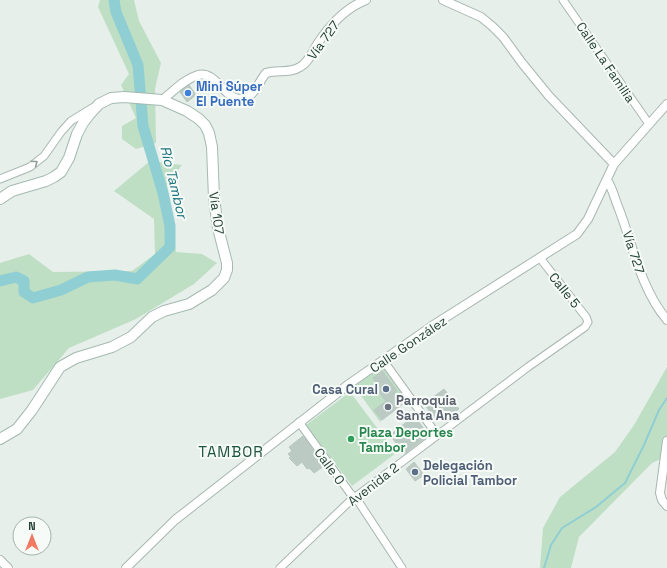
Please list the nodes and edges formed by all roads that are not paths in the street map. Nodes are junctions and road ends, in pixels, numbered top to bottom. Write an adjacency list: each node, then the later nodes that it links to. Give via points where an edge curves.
1 (366, 0): 4 (street, Vía 727, via 351,7 330,26 306,63 290,71 266,73 247,97 239,99 232,96 210,76 203,74 189,79)
2 (443, 0): 8 (street, via 481,17 492,26 549,96)
3 (563, 0): 7 (street, Calle La Familia)
4 (162, 100): 5 (main road, Vía 107, via 124,97 111,98); 18 (main road, Vía 107, via 199,118 209,133 218,228 227,263 224,278 212,290 189,304 152,317 131,337 112,347 76,358 60,367 17,428)
5 (99, 104): 9 (street, one-way to 5, via 30,167 44,156 71,121); 11 (main road, Vía 107, via 83,123 61,172 46,181 12,191)
6 (667, 104): 7 (street, Calle González)
7 (649, 124): 8 (street, Calle González)
8 (614, 164): 10 (street, Calle González)
9 (0, 179)
10 (607, 180): 12 (street, Calle González, via 583,226 570,239); 13 (street, Vía 727, via 646,286)
11 (0, 199)
12 (540, 258): 14 (street, Calle 5); 15 (street, Calle González)
13 (667, 320)
14 (588, 322): 17 (street, Avenida 2, via 585,327)
15 (383, 360): 16 (street, Calle González); 17 (street)
16 (299, 422): 20 (street, Calle 0); 24 (street, Calle González, via 175,520)
17 (437, 436): 20 (street, Avenida 2)
18 (0, 438)
19 (667, 441): 21 (street, via 660,493)
20 (354, 498): 25 (street, Avenida 2); 26 (street, Calle 0)
21 (667, 506)
22 (0, 560): 23 (street)
23 (8, 568)
24 (126, 568)
25 (280, 568)
26 (402, 568)

